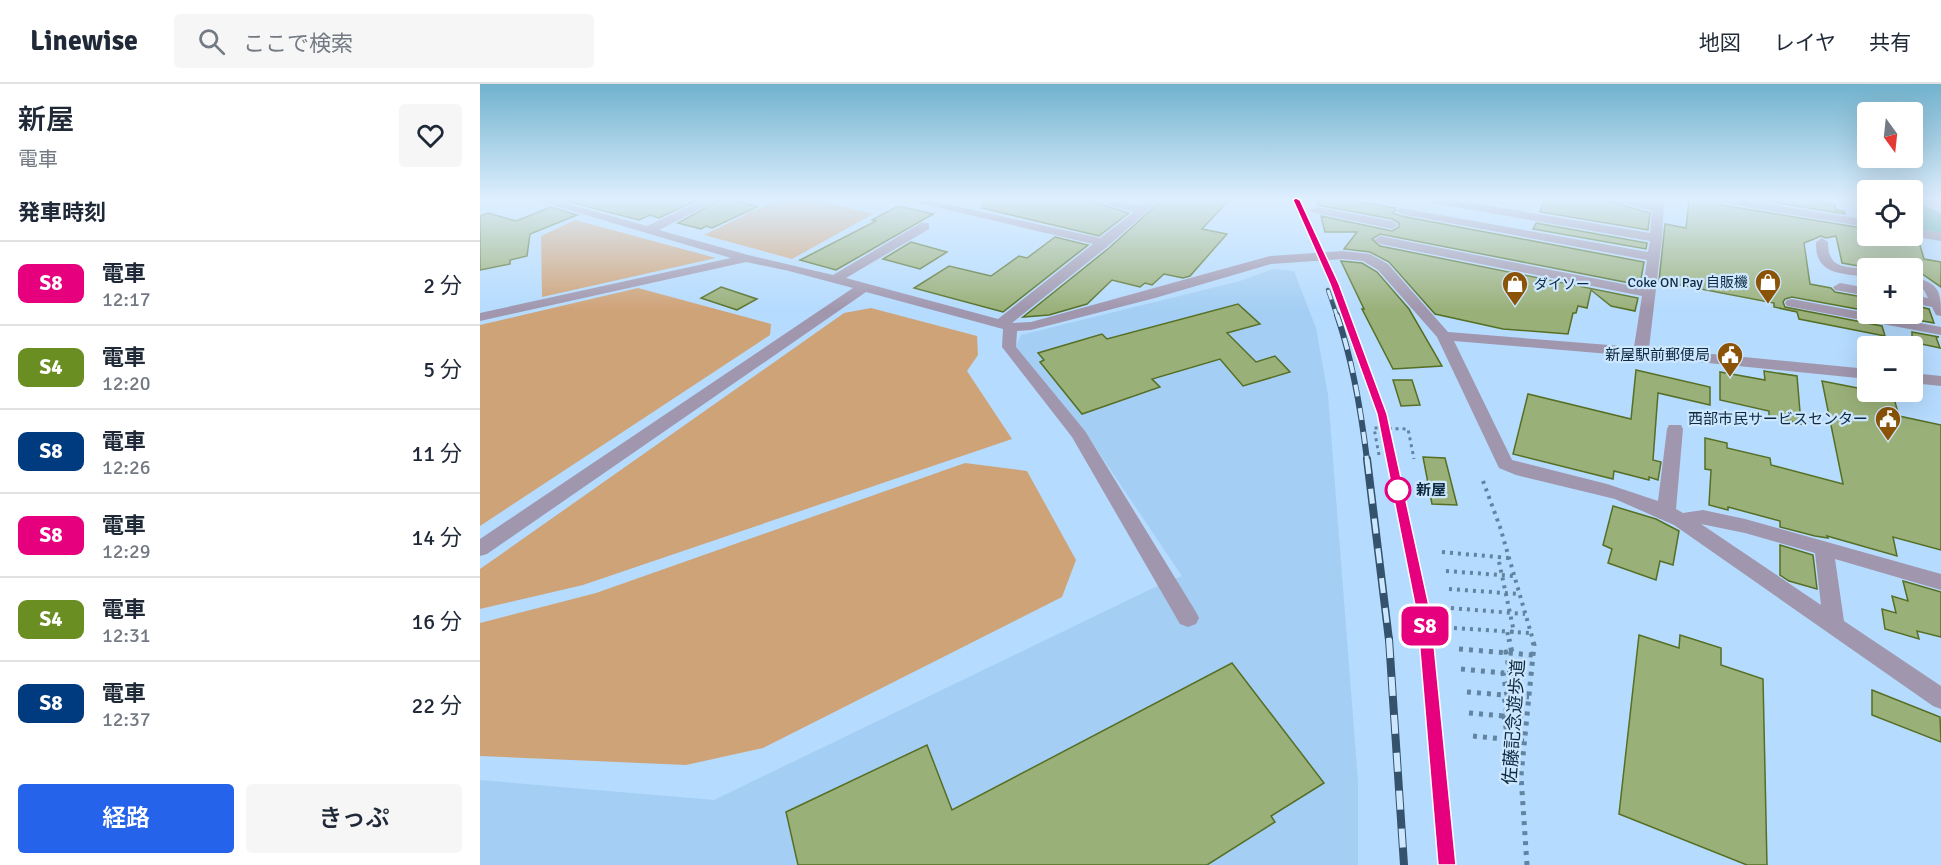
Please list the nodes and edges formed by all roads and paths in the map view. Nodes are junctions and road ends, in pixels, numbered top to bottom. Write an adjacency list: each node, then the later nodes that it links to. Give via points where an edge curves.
1 (667, 236): 14 (street)
2 (907, 236): 16 (street)
3 (1075, 236): 11 (street)
4 (1112, 236): 11 (street)
5 (1383, 236): 9 (street)
6 (1554, 236): 13 (street)
7 (1647, 236): 8 (street)
8 (1656, 238): 13 (street)
9 (1380, 240): 12 (street); 21 (street)
10 (1822, 242): 15 (street, via 1826,263)
11 (1104, 243): 26 (street)
12 (1366, 257): 26 (street, via 1270,260 1031,326); 28 (street, via 1383,267)
13 (1652, 257): 21 (street)
14 (747, 258): 16 (street); 25 (street)
15 (1857, 271)
16 (835, 279): 18 (street)
17 (1923, 283): 24 (street, via 1931,287)
18 (864, 287): 26 (street); 38 (street)
19 (1840, 287): 20 (street)
20 (1857, 290)
21 (1647, 293): 29 (street)
22 (1792, 303): 27 (street)
23 (1923, 303): 24 (street)
24 (1939, 308)
25 (480, 317)
26 (1005, 326): 52 (street, via 1009,347 1079,435)
27 (1941, 331)
28 (1444, 336): 29 (street); 37 (street, via 1505,464 1598,489)
29 (1641, 352): 30 (street)
30 (1857, 373)
31 (1923, 379): 32 (street)
32 (1941, 381)
33 (1675, 429): 37 (street)
34 (1379, 455): 35 (path, via 1374,428 1408,429)
35 (1414, 459)
36 (1483, 481): 42 (path, 佐藤記念遊歩道)
37 (1673, 516): 39 (street, via 1703,517); 53 (street)
38 (480, 549)
39 (1824, 549): 45 (street); 53 (street)
40 (1442, 552): 41 (path)
41 (1498, 557): 42 (path); 47 (path)
42 (1509, 558): 44 (path, 佐藤記念遊歩道)
43 (1446, 571): 44 (path)
44 (1514, 576): 48 (path, 佐藤記念遊歩道)
45 (1941, 582)
46 (1449, 589): 47 (path)
47 (1506, 593): 48 (path); 50 (path)
48 (1519, 594): 51 (path, 佐藤記念遊歩道)
49 (1451, 608): 50 (path)
50 (1510, 613): 51 (path); 56 (path)
51 (1525, 614): 57 (path, 佐藤記念遊歩道)
52 (1188, 618)
53 (1834, 625): 68 (street)
54 (1454, 628): 55 (path)
55 (1507, 631): 56 (path); 59 (path)
56 (1514, 632): 57 (path)
57 (1530, 633): 60 (path, 佐藤記念遊歩道)
58 (1459, 649): 59 (path)
59 (1509, 653): 60 (path); 63 (path)
60 (1533, 655): 64 (path, 佐藤記念遊歩道)
61 (1461, 669): 62 (path)
62 (1503, 673): 63 (path); 66 (path)
63 (1510, 674): 64 (path)
64 (1531, 676): 67 (path, 佐藤記念遊歩道)
65 (1467, 692): 66 (path)
66 (1506, 695): 67 (path); 70 (path)
67 (1528, 697): 71 (path, 佐藤記念遊歩道)
68 (1941, 699)
69 (1469, 714): 70 (path)
70 (1505, 716): 71 (path); 73 (path)
71 (1527, 718): 74 (path, 佐藤記念遊歩道)
72 (1473, 735): 73 (path)
73 (1508, 739): 74 (path)
74 (1524, 741): 75 (path, 佐藤記念遊歩道, via 1521,776)
75 (1527, 865)

